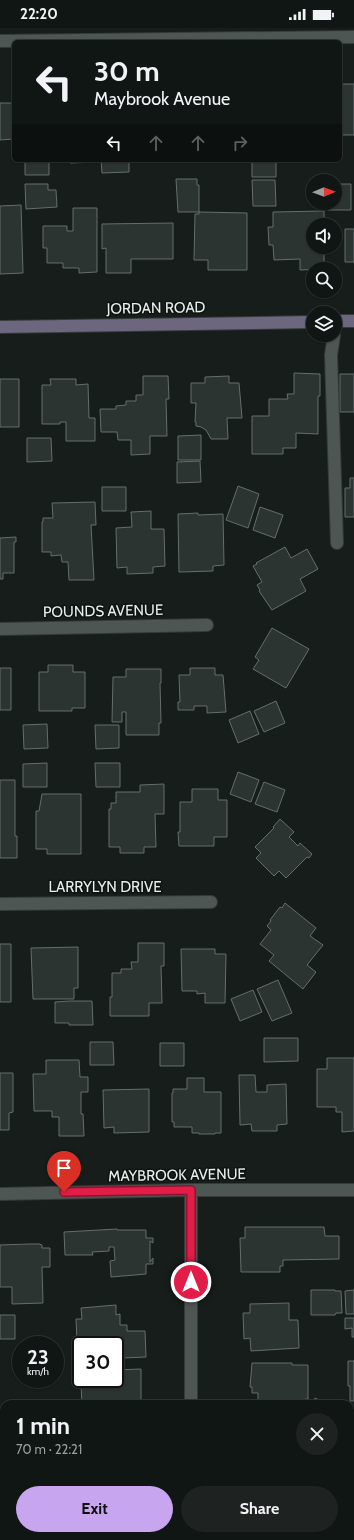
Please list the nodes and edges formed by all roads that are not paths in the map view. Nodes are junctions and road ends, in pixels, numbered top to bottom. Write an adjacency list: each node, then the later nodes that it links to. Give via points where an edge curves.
1 (354, 37): 2 (street)
2 (88, 40)
3 (0, 41): 4 (street)
4 (12, 41)
5 (354, 321): 7 (street)
6 (306, 322): 8 (street, JORDAN ROAD)
7 (342, 322)
8 (0, 327)
9 (333, 342): 10 (street, via 331,355)
10 (337, 543)
11 (207, 625): 12 (street, POUNDS AVENUE)
12 (0, 629)
13 (211, 902): 14 (street, LARRYLYN DRIVE)
14 (0, 904)
15 (191, 1190): 16 (street, MAYBROOK AVENUE); 17 (street, MAYBROOK AVENUE); 18 (street)
16 (354, 1190)
17 (0, 1194)
18 (191, 1400)

